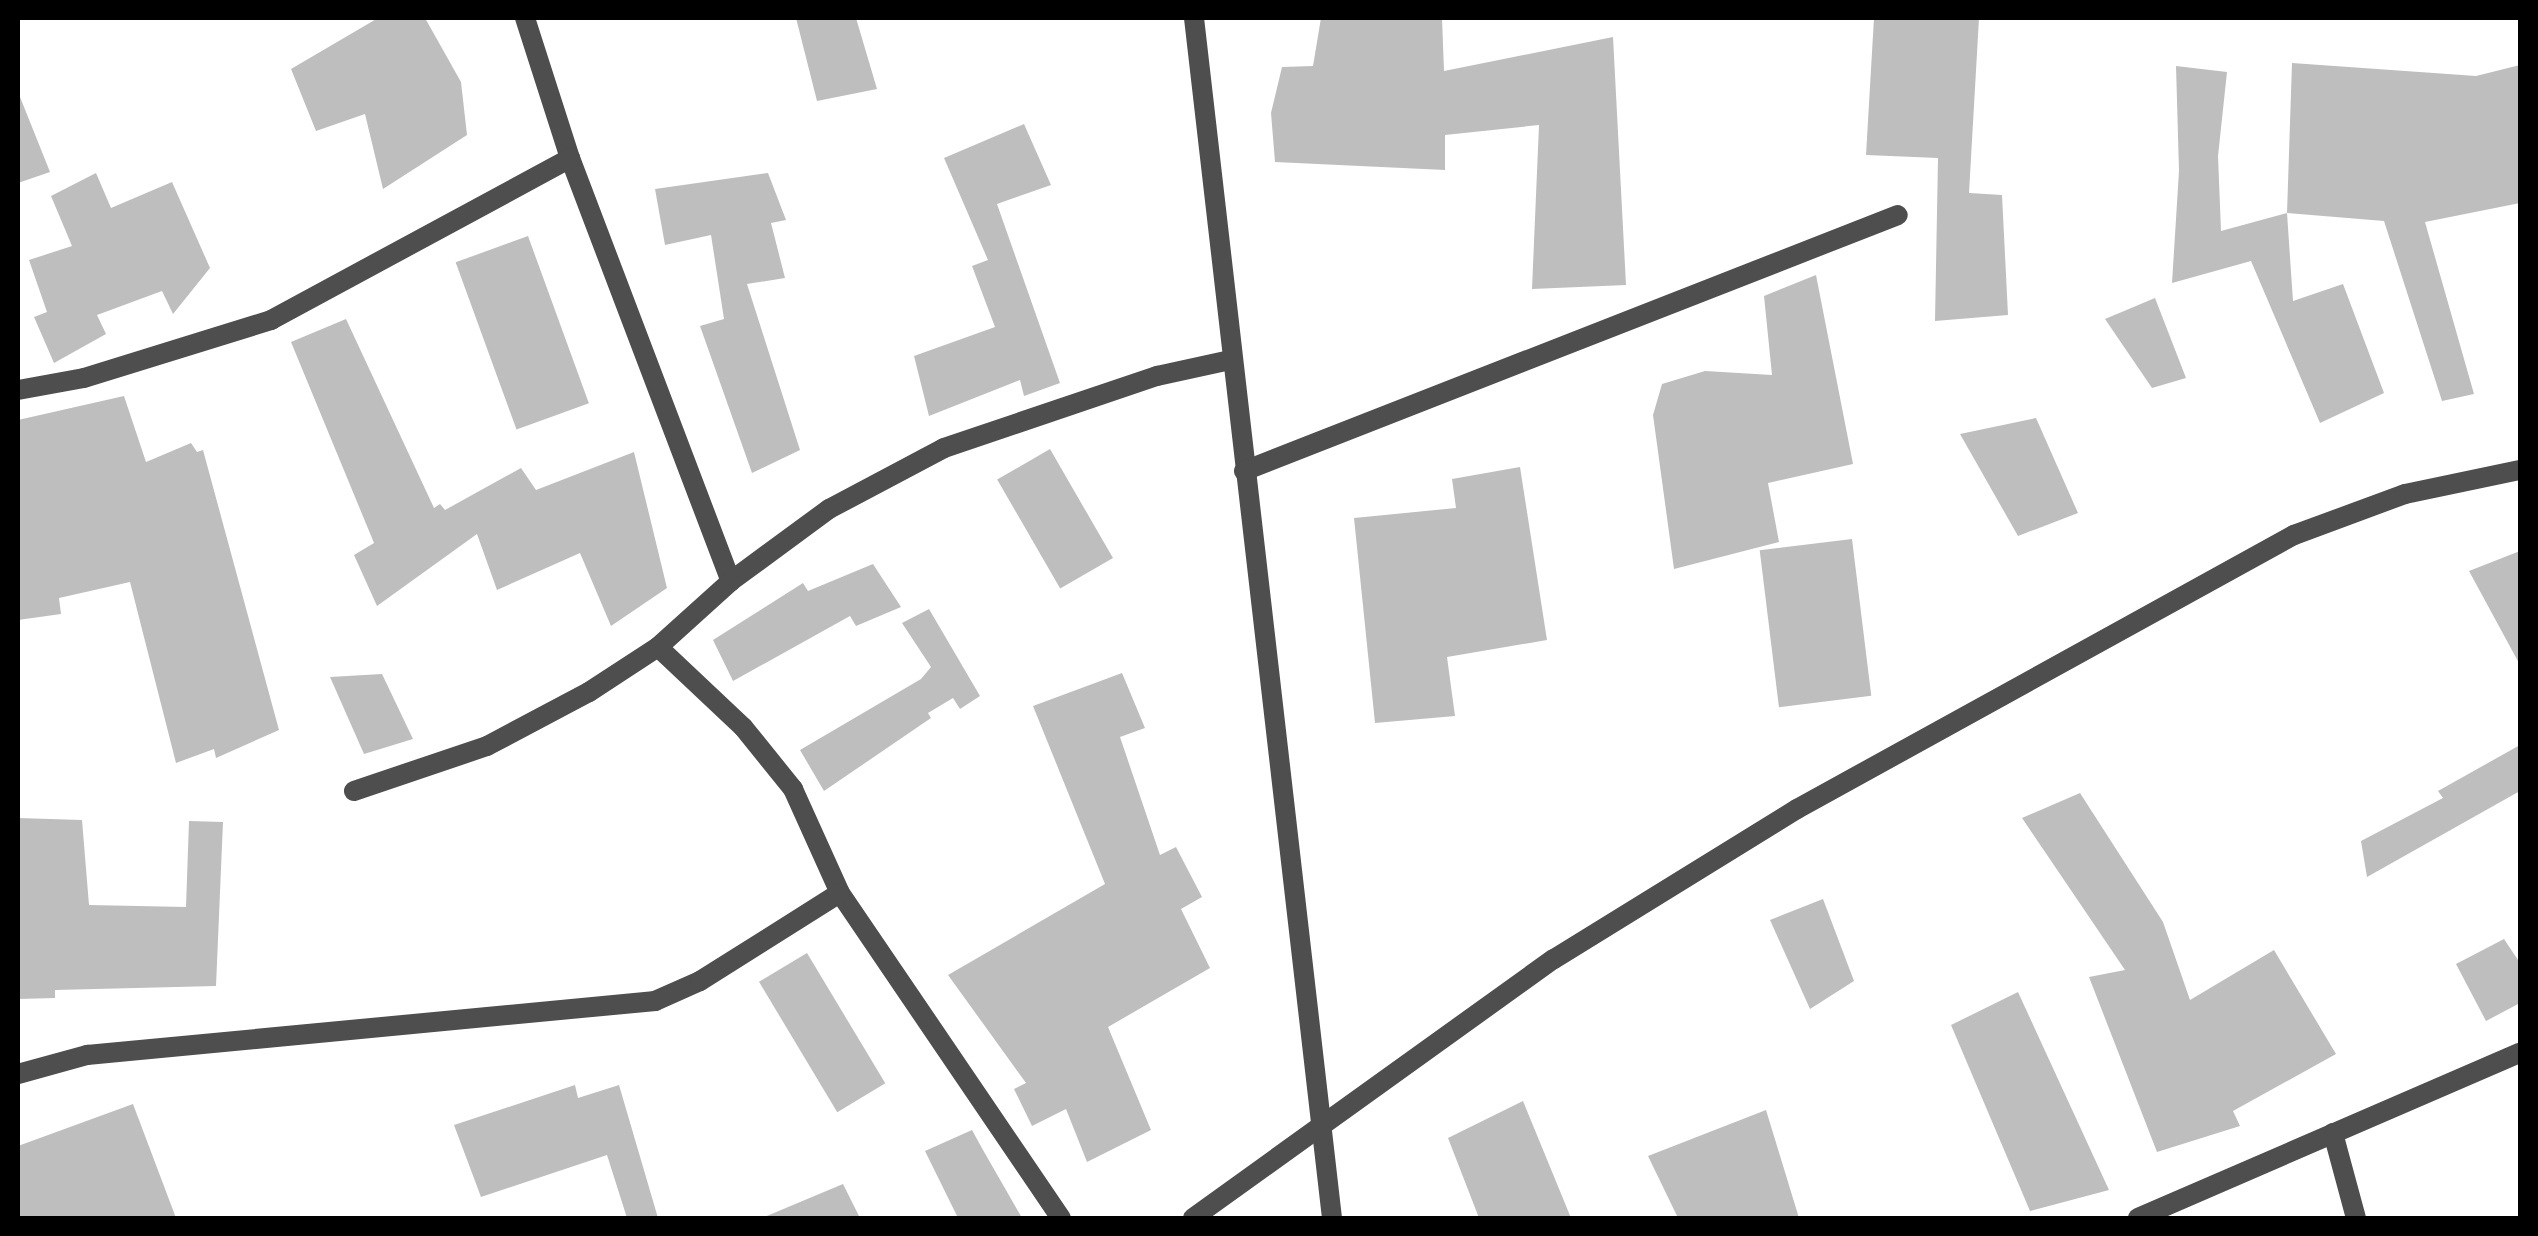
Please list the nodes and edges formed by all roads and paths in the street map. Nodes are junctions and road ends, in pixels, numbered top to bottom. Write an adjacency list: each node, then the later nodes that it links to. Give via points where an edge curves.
1 (525, 18): 3 (street)
2 (1194, 18): 5 (street)
3 (570, 158): 6 (street, via 271,320 84,378); 9 (street)
4 (1898, 215): 8 (street)
5 (1230, 360): 8 (street); 9 (street, via 1157,376 944,448 828,509)
6 (18, 390)
7 (2520, 470): 15 (street, via 2405,494 2294,535 1797,810 1554,958)
8 (1244, 471): 15 (street)
9 (730, 582): 10 (street)
10 (658, 647): 11 (street, via 486,746); 12 (street, via 743,728 793,789)
11 (354, 790)
12 (840, 893): 14 (street, via 655,1002 86,1055); 17 (street)
13 (2520, 1052): 16 (street)
14 (18, 1074)
15 (1320, 1122): 18 (street); 19 (street)
16 (2333, 1132): 20 (street); 21 (street)
17 (1061, 1218)
18 (1194, 1218)
19 (1332, 1218)
20 (2138, 1218)
21 (2356, 1218)

